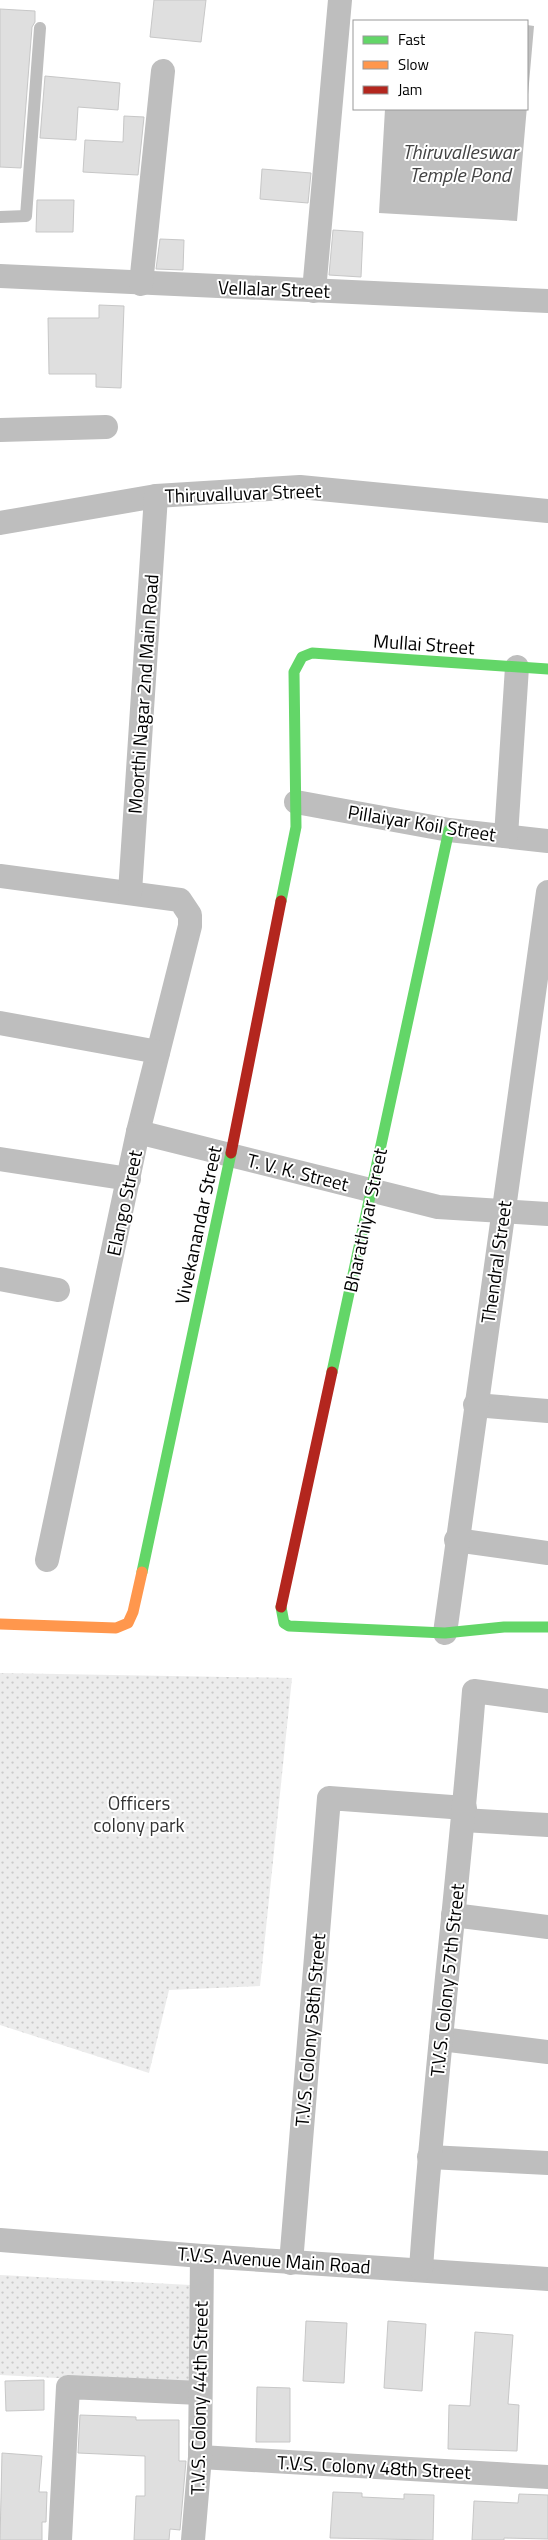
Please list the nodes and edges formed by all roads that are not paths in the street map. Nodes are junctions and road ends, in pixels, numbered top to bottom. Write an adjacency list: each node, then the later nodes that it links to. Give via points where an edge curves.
1 (340, 0): 7 (street)
2 (40, 28): 4 (lane, via 26,216)
3 (163, 72): 6 (street)
4 (0, 217)
5 (0, 276): 6 (street, Vellalar Street)
6 (141, 284): 7 (street, Vellalar Street)
7 (314, 291): 8 (street, Vellalar Street)
8 (548, 301)
9 (106, 427): 10 (street)
10 (0, 430)
11 (156, 496): 12 (street, Thiruvalluvar Street, via 300,487); 13 (street, Thiruvalluvar Street); 22 (street, Moorthi Nagar 2nd Main Road)
12 (548, 510)
13 (0, 523)
14 (299, 657): 15 (street, Mullai Street, via 312,653); 17 (street, Vivekanandar Street, via 294,672)
15 (517, 668): 16 (street, Mullai Street); 19 (street)
16 (548, 669)
17 (296, 802): 18 (street, Pillaiyar Koil Street); 27 (street, Vivekanandar Street, via 296,827)
18 (449, 830): 19 (street, Pillaiyar Koil Street); 30 (street, Bharathiyar Street)
19 (506, 836): 20 (street, Pillaiyar Koil Street)
20 (548, 841)
21 (0, 876): 22 (street, Elango Street)
22 (130, 892): 25 (street, Elango Street, via 180,900 190,915 190,926)
23 (548, 892): 31 (street, Thendral Street)
24 (0, 1023): 25 (street)
25 (158, 1052): 26 (street, Elango Street)
26 (138, 1132): 27 (street, T. V. K. Street); 29 (street, Elango Street)
27 (230, 1155): 30 (street, T. V. K. Street); 40 (street, Vivekanandar Street, via 134,1612 128,1623 116,1628)
28 (0, 1159): 29 (street)
29 (128, 1179): 39 (street, Elango Street)
30 (371, 1190): 31 (street, T. V. K. Street, via 438,1207); 42 (street, Bharathiyar Street, via 280,1609 284,1623 290,1626)
31 (503, 1211): 32 (street, T. V. K. Street); 35 (street, Thendral Street)
32 (548, 1214)
33 (0, 1279): 34 (street)
34 (58, 1290)
35 (475, 1405): 36 (street); 37 (street, Thendral Street)
36 (548, 1409)
37 (456, 1540): 38 (street); 42 (street, Thendral Street)
38 (548, 1552)
39 (47, 1560)
40 (0, 1624)
41 (548, 1627): 42 (street, via 504,1627)
42 (445, 1633)
43 (548, 1701): 44 (street, T.V.S. Colony 57th Street, via 474,1691)
44 (464, 1814): 45 (street); 46 (street, T.V.S. Colony 57th Street); 54 (street, T.V.S. Colony 58th Street, via 329,1798)
45 (548, 1824)
46 (453, 1915): 47 (street); 48 (street, T.V.S. Colony 57th Street)
47 (548, 1927)
48 (441, 2039): 49 (street); 50 (street, T.V.S. Colony 57th Street)
49 (548, 2052)
50 (428, 2157): 51 (street); 55 (street, T.V.S. Colony 57th Street)
51 (548, 2163)
52 (0, 2240): 53 (street, T.V.S. Avenue Main Road)
53 (202, 2256): 54 (street, T.V.S. Avenue Main Road); 57 (street, T.V.S. Colony 44th Street)
54 (292, 2262): 55 (street, T.V.S. Avenue Main Road)
55 (421, 2269): 56 (street, T.V.S. Avenue Main Road)
56 (548, 2279)
57 (200, 2393): 58 (street, T.V.S. Colony 44th Street); 60 (street, via 68,2387)
58 (200, 2457): 59 (street, T.V.S. Colony 48th Street); 61 (street, T.V.S. Colony 44th Street)
59 (548, 2477)
60 (60, 2540)
61 (193, 2540)

